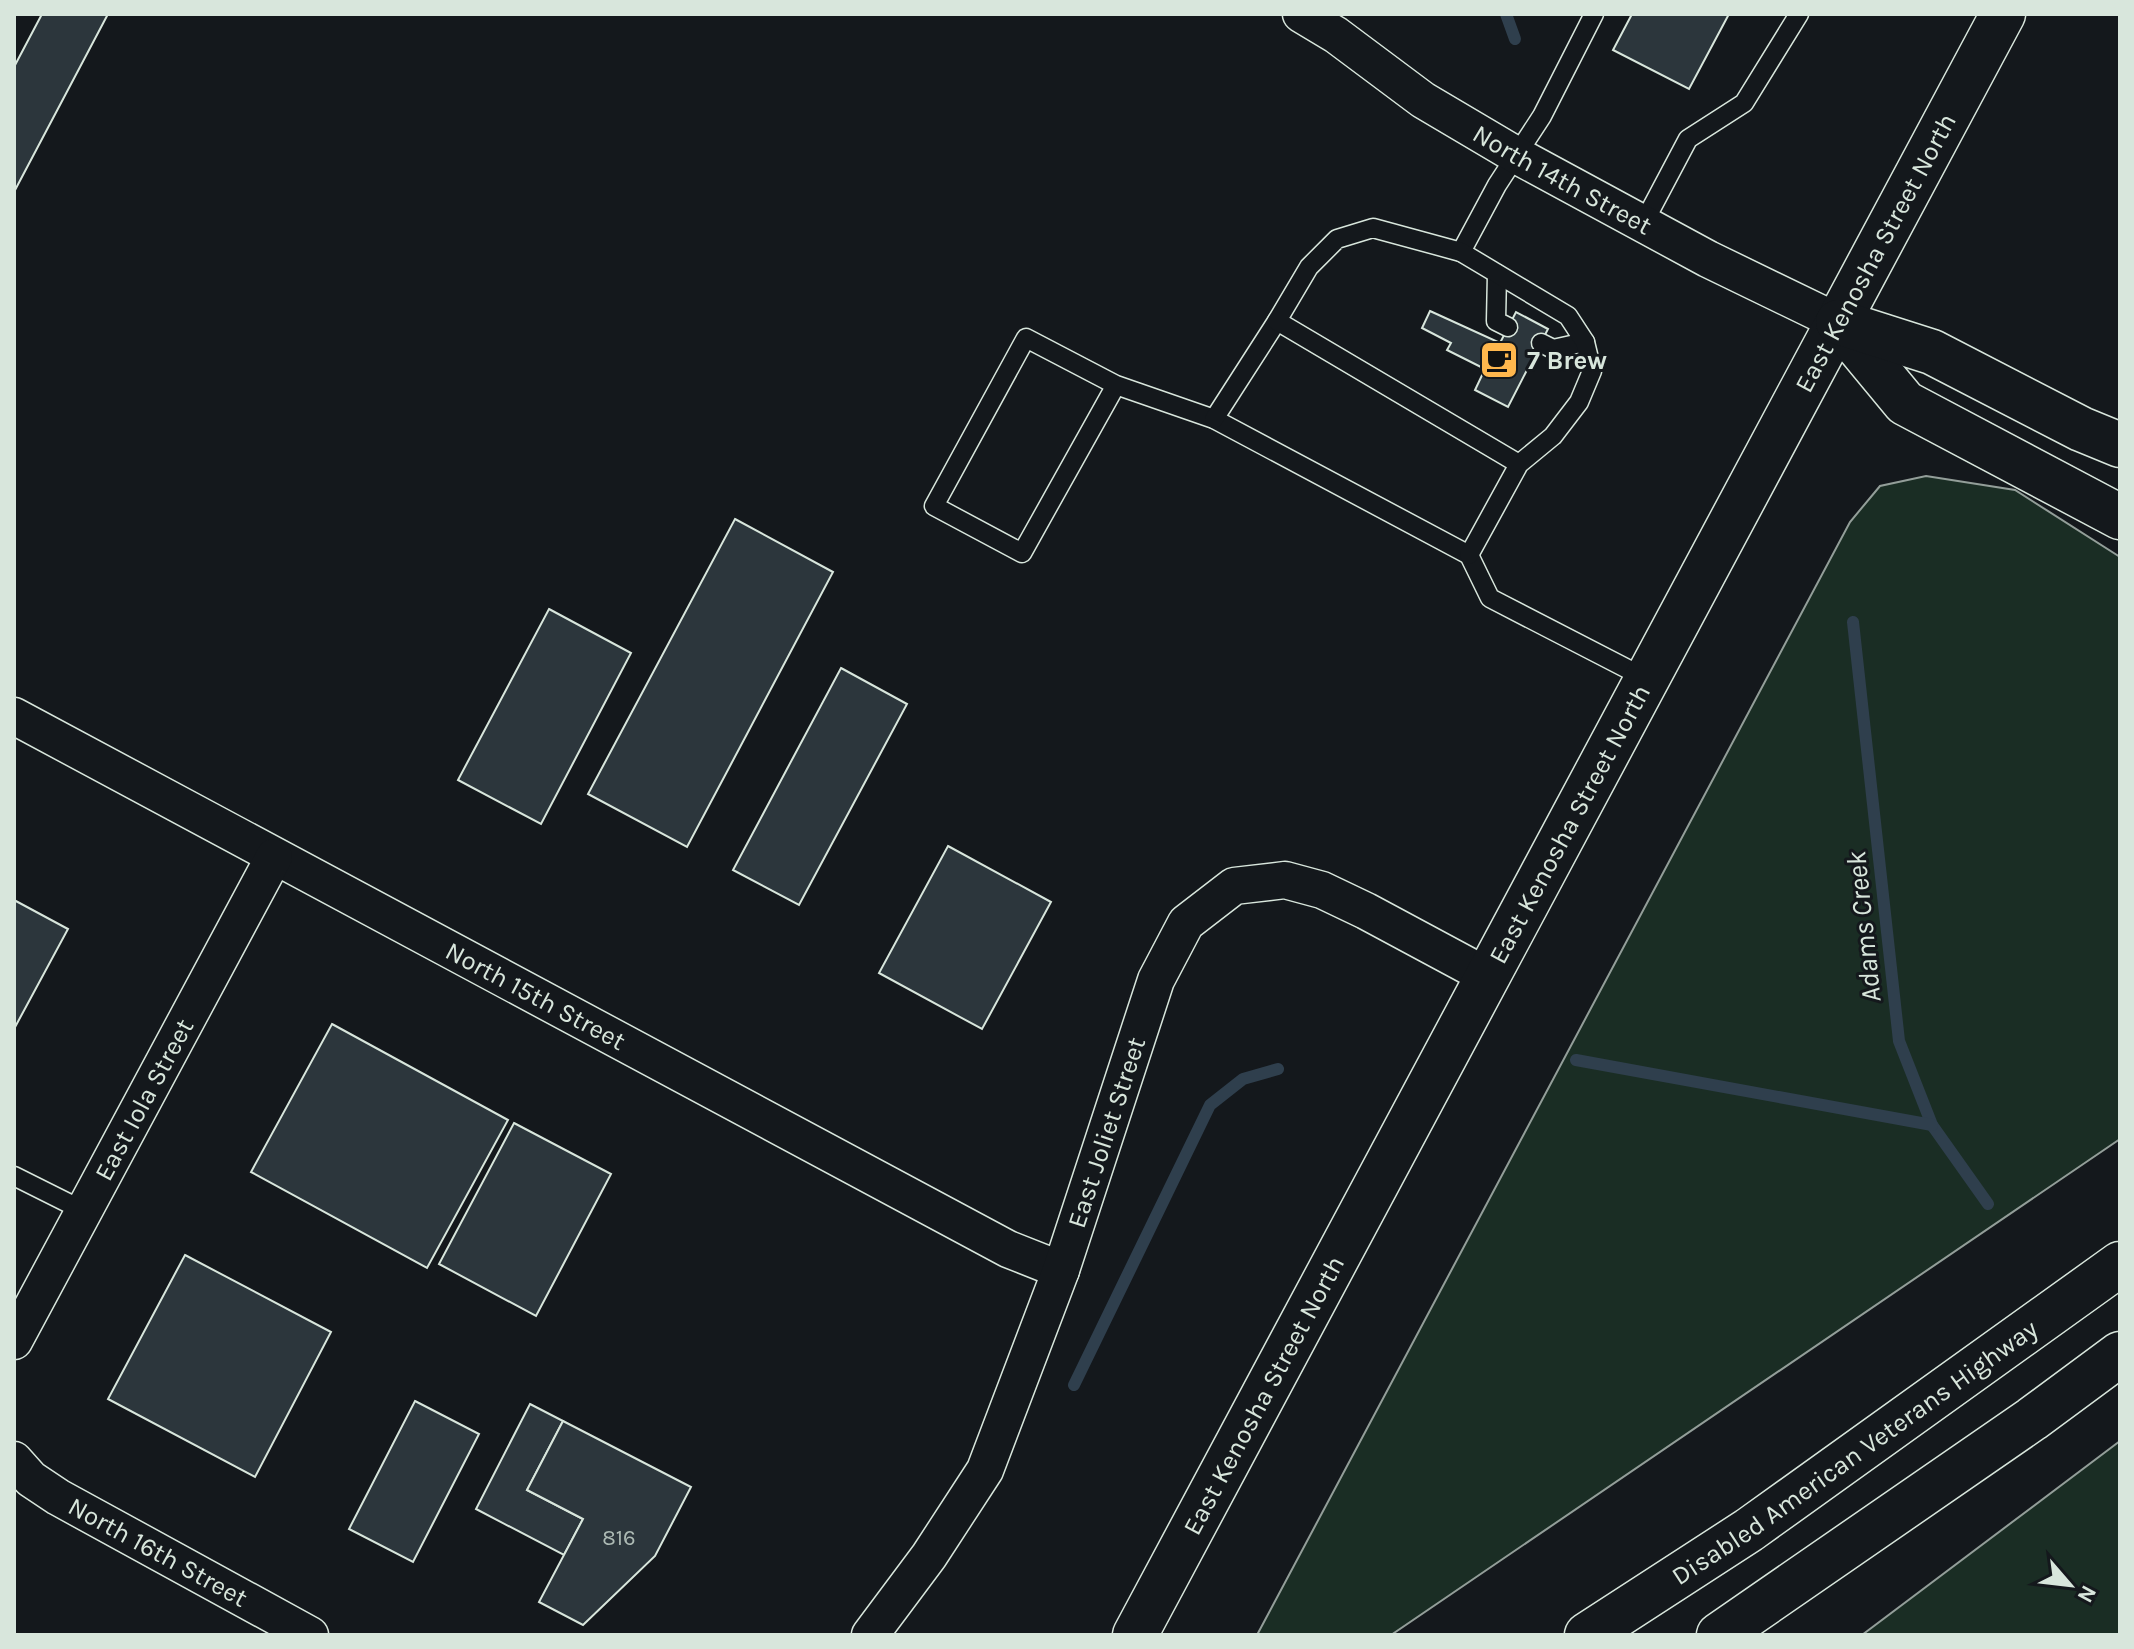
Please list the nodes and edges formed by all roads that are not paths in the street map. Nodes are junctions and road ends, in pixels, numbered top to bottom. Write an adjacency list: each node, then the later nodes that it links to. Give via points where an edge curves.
1 (1301, 14): 5 (street, North 14th Street, via 1423,100)
2 (1594, 14): 5 (lane)
3 (1799, 14): 6 (lane, via 1744,103 1688,139)
4 (2003, 14): 10 (main road, East Kenosha Street North)
5 (1516, 155): 6 (street, North 14th Street); 7 (lane)
6 (1643, 224): 10 (street, North 14th Street)
7 (1461, 252): 8 (lane); 9 (lane, via 1373,228 1337,239 1309,267)
8 (1497, 274): 11 (lane, via 1496,321); 12 (lane, via 1568,316)
9 (1277, 321): 15 (lane); 17 (lane)
10 (1838, 322): 16 (main road, via 1932,352); 18 (main road, via 1905,403); 20 (main road, East Kenosha Street North)
11 (1508, 327)
12 (1585, 342): 13 (lane, via 1553,349); 17 (lane, via 1592,371 1579,402 1553,436)
13 (1541, 343)
14 (1116, 385): 14 (lane, via 1022,553 934,506 1026,338); 15 (lane)
15 (1214, 419): 19 (lane)
16 (2120, 445)
17 (1519, 464): 19 (lane)
18 (2120, 517)
19 (1469, 555): 20 (lane, via 1490,598)
20 (1647, 679): 23 (main road, East Kenosha Street North)
21 (14, 716): 22 (street, North 15th Street)
22 (274, 857): 25 (street, East Iola Street); 27 (street, North 15th Street, via 1008,1249)
23 (1487, 976): 27 (street, East Joliet Street, via 1322,890 1285,880 1234,886 1186,923 1156,980); 33 (main road, East Kenosha Street North)
24 (14, 1176): 25 (lane)
25 (82, 1210): 28 (street, East Iola Street)
26 (2120, 1264): 34 (main road, Disabled American Veterans Highway, via 1749,1530)
27 (1061, 1270): 32 (street, East Joliet Street, via 985,1470)
28 (14, 1341)
29 (2120, 1354): 35 (main road)
30 (14, 1460): 31 (street, North 16th Street, via 58,1497)
31 (310, 1635)
32 (870, 1635)
33 (1135, 1635)
34 (1587, 1635)
35 (1719, 1635)

